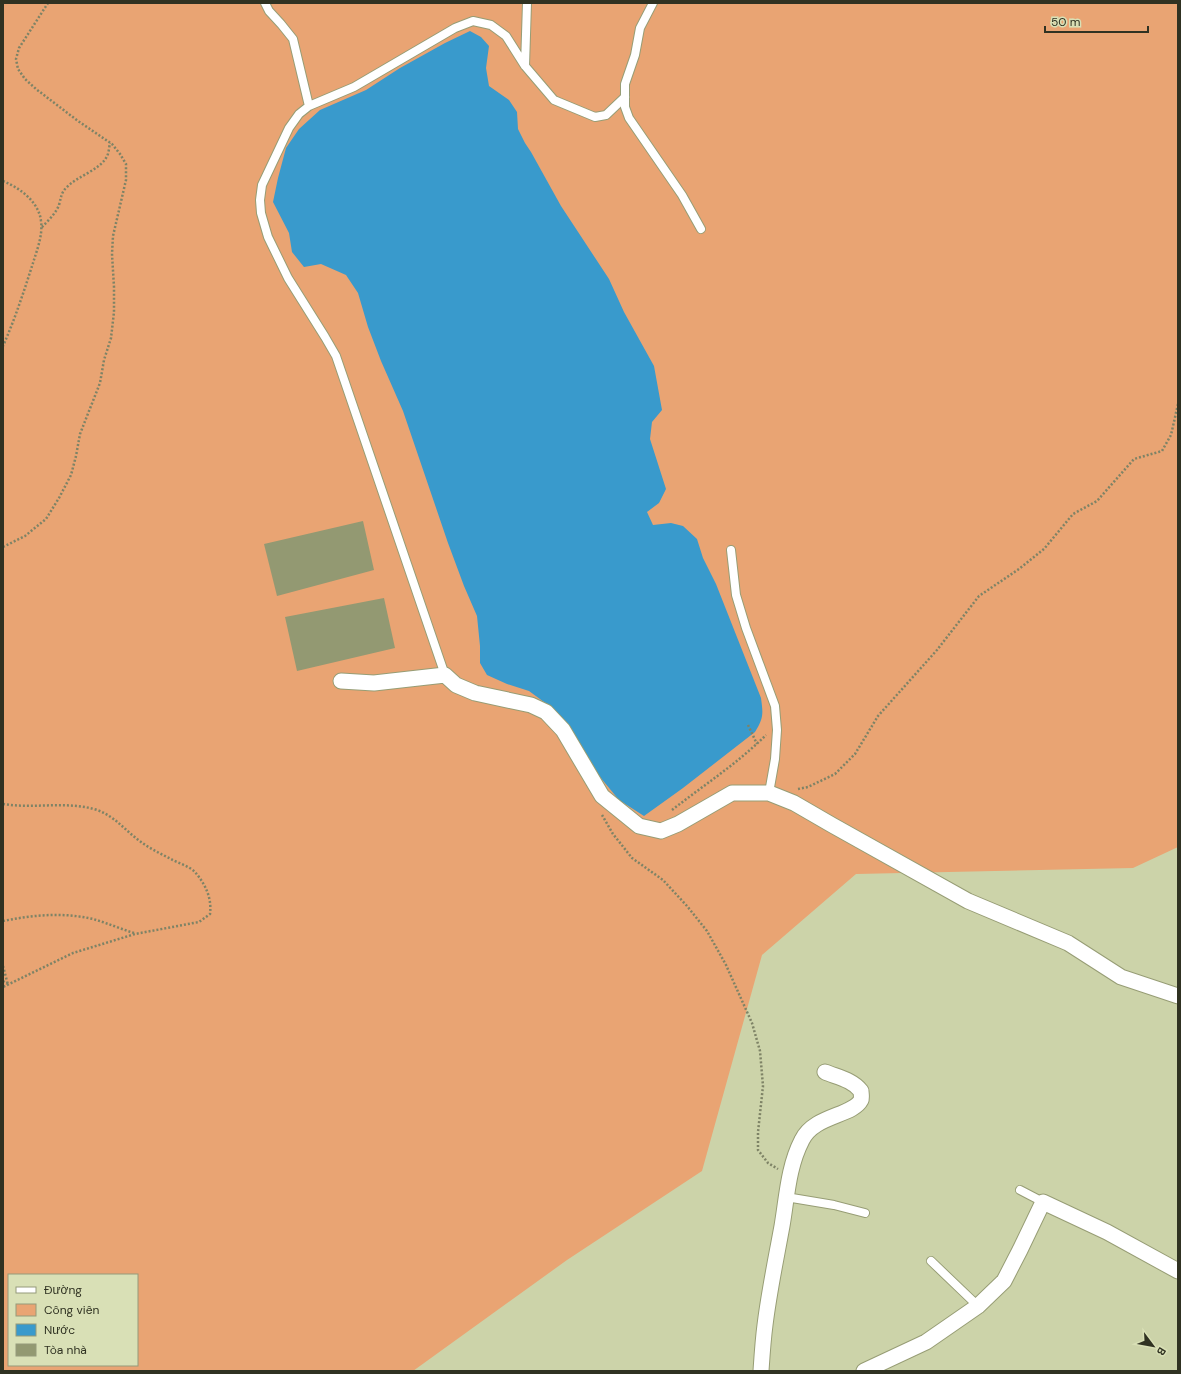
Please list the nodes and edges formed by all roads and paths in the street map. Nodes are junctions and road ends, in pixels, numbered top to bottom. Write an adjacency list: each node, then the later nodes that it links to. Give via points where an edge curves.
1 (48, 3): 8 (path, via 19,48 16,59 18,69 36,89)
2 (265, 3): 7 (lane, via 293,39)
3 (527, 3): 5 (lane)
4 (653, 3): 6 (lane, via 640,28 625,84)
5 (525, 66): 6 (lane, via 554,100 595,117 606,115); 7 (lane, via 506,36 491,25 473,21 455,28 354,87)
6 (625, 97): 11 (lane, via 625,107 630,118 682,195)
7 (309, 106): 16 (lane, via 299,114 289,128 262,184 261,213 268,237 288,278 336,356)
8 (110, 143): 10 (path, via 107,157 98,167 64,189 55,211); 14 (path, via 126,164 126,180 113,236 114,312 111,338 100,383 80,434 71,474 59,498 46,519 25,536)
9 (3, 181): 10 (path, via 27,196 36,207 42,221)
10 (41, 228): 12 (path, via 41,239 27,285)
11 (701, 229)
12 (3, 346)
13 (1178, 404): 21 (path, via 1171,434 1162,451 1134,459 1097,501 1073,514 1044,549 979,596 937,650 878,716 854,754 834,774 808,787)
14 (3, 547)
15 (731, 550): 18 (lane, via 736,595 775,706)
16 (445, 675): 17 (street, via 374,683); 22 (street, via 456,685 475,693 531,705 546,712 563,730 602,796 640,826 661,831 732,793)
17 (341, 682)
18 (776, 721): 20 (path); 22 (lane, via 775,759)
19 (748, 725): 20 (path)
20 (757, 744): 25 (path)
21 (793, 790)
22 (769, 793): 32 (street, via 794,803 968,901 1068,943 1121,977)
23 (3, 804): 27 (path, via 69,805 95,810 117,821 137,839 158,852 194,871 207,888 210,914 199,922)
24 (599, 811): 34 (path, via 632,858 663,880 687,906 706,931 726,965 752,1023 760,1051 763,1086 758,1150 768,1163)
25 (666, 815)
26 (3, 921): 27 (path, via 45,915 73,916 93,919)
27 (135, 934): 30 (path, via 72,953)
28 (3, 966): 30 (path)
29 (3, 981): 30 (path)
30 (8, 984): 31 (path)
31 (3, 987)
32 (1178, 996)
33 (825, 1072): 34 (street, via 858,1086 862,1091 861,1100 853,1108 813,1125 802,1139)
34 (790, 1177): 36 (street)
35 (1020, 1190): 37 (lane)
36 (786, 1197): 38 (lane); 42 (street, via 765,1326)
37 (1043, 1202): 40 (street, via 1107,1232); 41 (street, via 1004,1281)
38 (865, 1213)
39 (931, 1261): 41 (lane)
40 (1178, 1271)
41 (978, 1306): 43 (street, via 926,1342)
42 (761, 1371)
43 (864, 1371)

